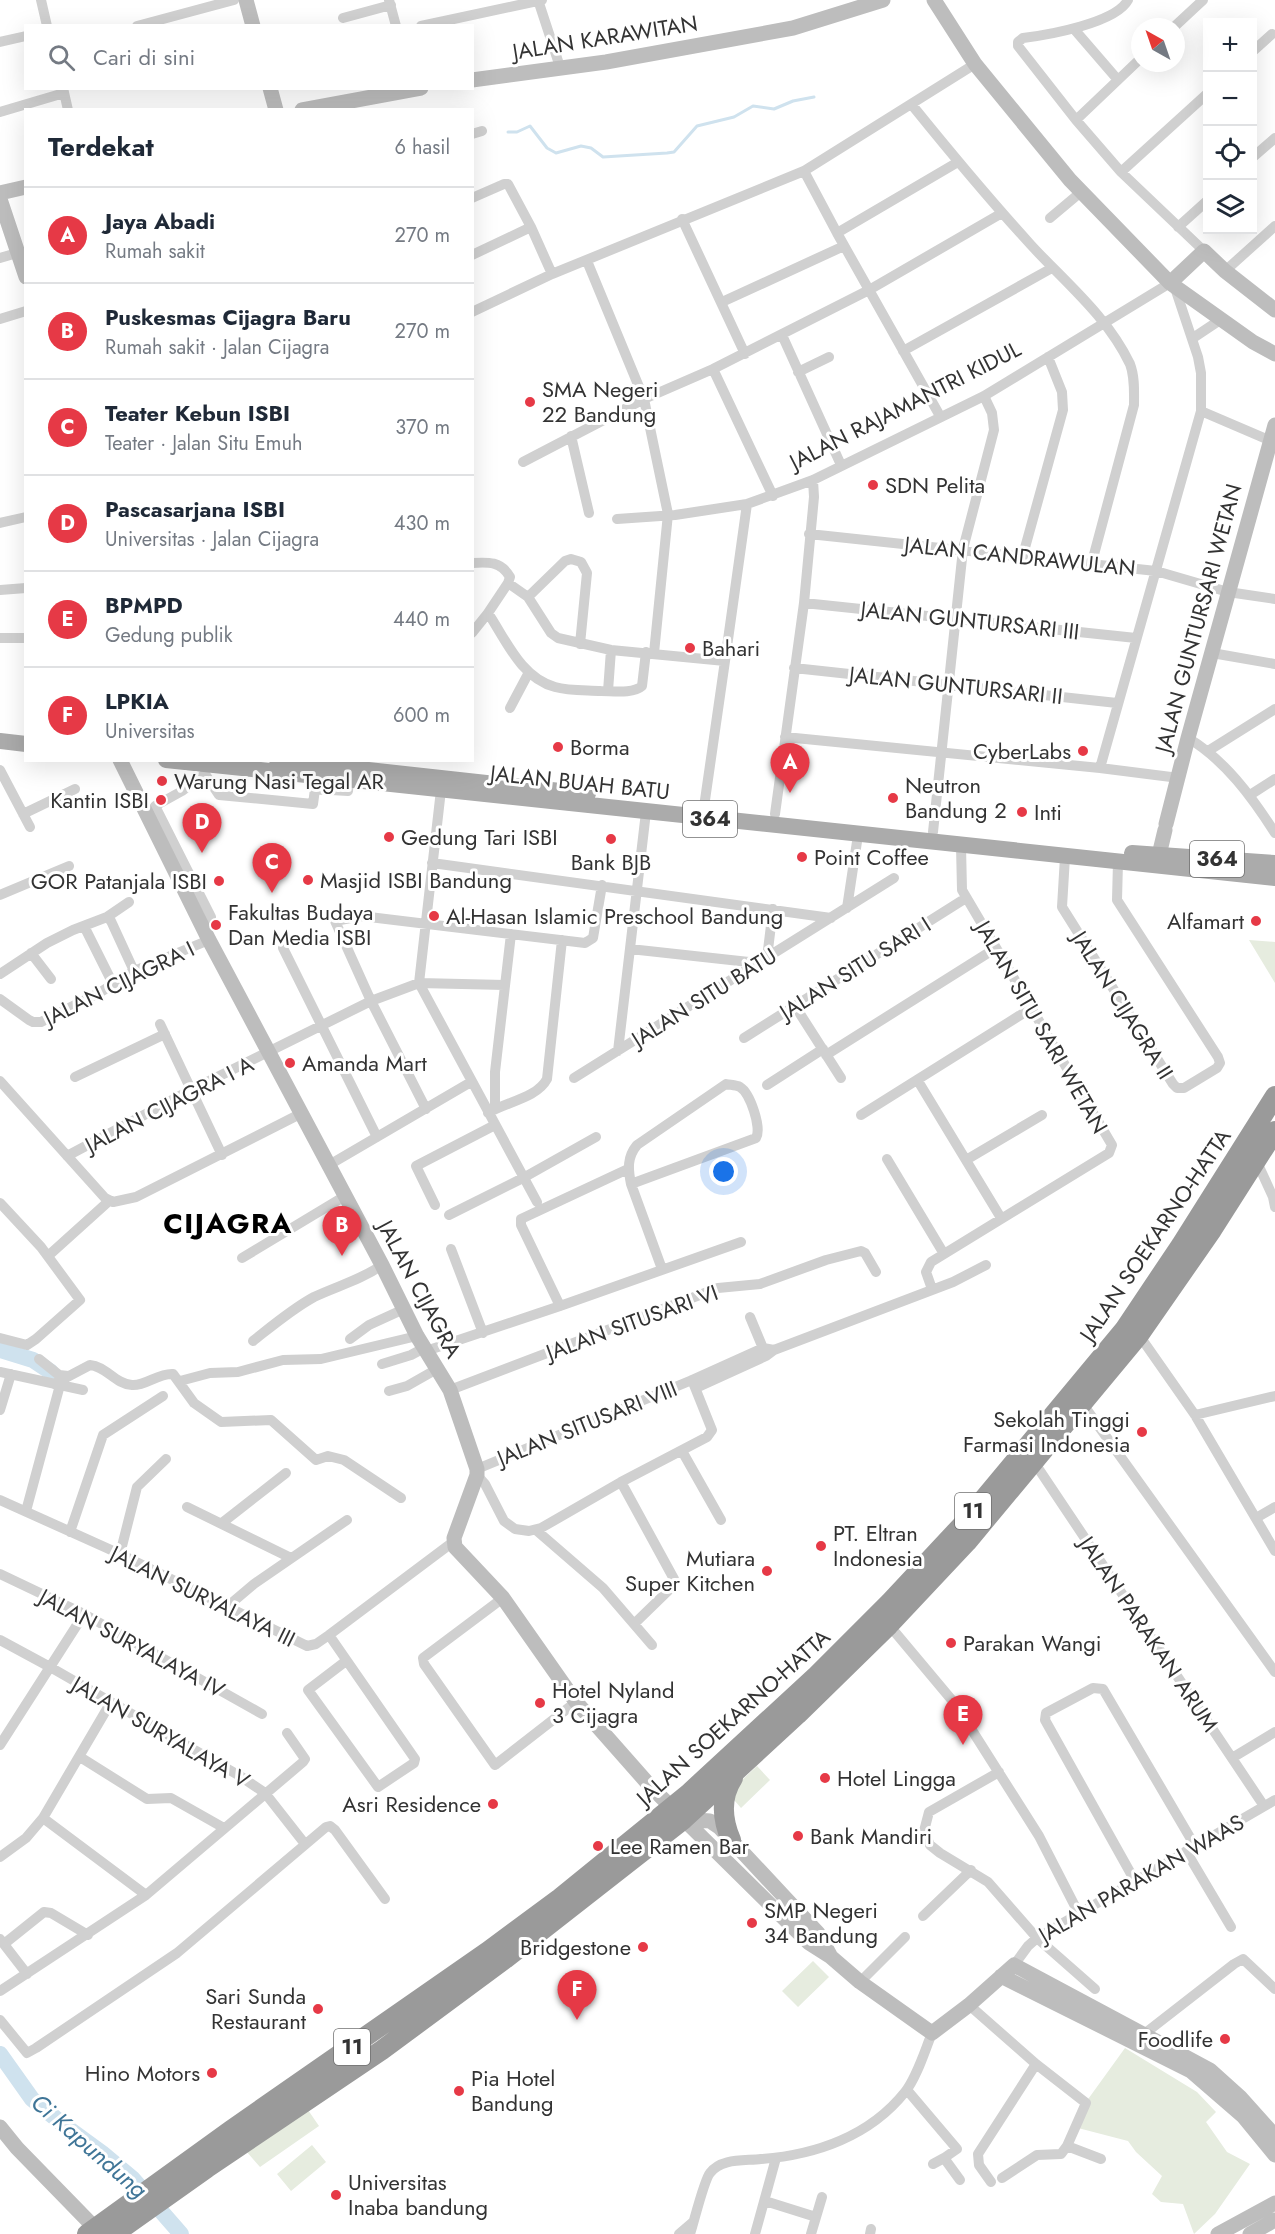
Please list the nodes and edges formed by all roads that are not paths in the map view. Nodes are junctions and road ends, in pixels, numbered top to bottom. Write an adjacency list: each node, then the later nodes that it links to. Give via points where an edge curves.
1 (41, 0): 13 (street)
2 (234, 0): 14 (street)
3 (246, 0): 15 (street)
4 (539, 0): 17 (street); 24 (street)
5 (883, 0): 10 (street, JALAN KARAWITAN)
6 (933, 0): 23 (street)
7 (1128, 0): 18 (street, via 1110,14)
8 (1203, 0): 12 (street)
9 (390, 3): 11 (street); 16 (street)
10 (854, 4): 24 (street, JALAN KARAWITAN, via 793,28)
11 (343, 18)
12 (1184, 18)
13 (47, 24)
14 (144, 24)
15 (252, 24)
16 (395, 24)
17 (431, 24)
18 (1074, 29): 27 (street); 37 (street, via 1023,38 1018,44)
19 (1272, 34): 22 (street)
20 (24, 36): 21 (street)
21 (0, 42)
22 (1257, 48)
23 (975, 64): 32 (street); 44 (street)
24 (560, 68): 26 (street, JALAN KARAWITAN)
25 (1131, 68): 27 (street)
26 (474, 80)
27 (1118, 80): 37 (street)
28 (271, 90): 34 (street)
29 (409, 90): 35 (street)
30 (64, 91): 33 (street); 36 (street)
31 (1203, 98): 42 (street)
32 (912, 105): 40 (street); 41 (street)
33 (68, 108)
34 (275, 108)
35 (313, 108)
36 (0, 112)
37 (1076, 120): 42 (street)
38 (1275, 138): 39 (street)
39 (1257, 154)
40 (958, 162): 49 (street); 55 (street)
41 (804, 171): 51 (street); 55 (street)
42 (1121, 172): 54 (street)
43 (24, 187): 45 (street)
44 (1081, 192): 50 (street); 65 (street)
45 (0, 193)
46 (474, 197): 53 (street, via 508,184)
47 (0, 199): 59 (street)
48 (1203, 204): 54 (street)
49 (1002, 213): 62 (street); 66 (street)
50 (1050, 218)
51 (682, 219): 61 (street); 67 (street)
52 (1275, 226): 63 (street)
53 (531, 227): 58 (street); 64 (street)
54 (1178, 227): 57 (street)
55 (837, 233): 56 (street)
56 (844, 246): 66 (street); 67 (street)
57 (1204, 251): 63 (street); 65 (street, JALAN RAJAMANTRI KIDUL)
58 (474, 254)
59 (21, 257): 60 (street)
60 (0, 258)
61 (587, 261): 64 (street); 84 (street)
62 (1052, 268): 73 (street); 76 (street)
63 (1225, 271): 68 (street)
64 (552, 274): 69 (street)
65 (1172, 286): 72 (street); 73 (street, JALAN RAJAMANTRI KIDUL); 75 (street)
66 (869, 290): 74 (street); 76 (street)
67 (722, 302): 77 (street)
68 (1275, 310)
69 (474, 311)
70 (24, 312): 71 (street)
71 (0, 319)
72 (1220, 320): 75 (street); 78 (street)
73 (1106, 324): 80 (street, JALAN RAJAMANTRI KIDUL); 103 (street, via 1131,368 1134,405)
74 (782, 335): 77 (street); 82 (street)
75 (1193, 338): 85 (street, via 1201,373)
76 (903, 351): 86 (street)
77 (745, 354): 81 (street)
78 (1275, 354)
79 (830, 357): 82 (street)
80 (1048, 357): 83 (street, JALAN RAJAMANTRI KIDUL); 102 (street, via 1063,396 1063,410)
81 (713, 369): 84 (street); 93 (street)
82 (798, 372): 91 (street)
83 (984, 396): 86 (street, JALAN RAJAMANTRI KIDUL); 101 (street, via 994,430)
84 (644, 399): 88 (street); 96 (street)
85 (1201, 411): 89 (street); 105 (street)
86 (940, 416): 91 (street, JALAN RAJAMANTRI KIDUL)
87 (1275, 425): 89 (street, JALAN GUNTURSARI WETAN)
88 (571, 436): 90 (street); 95 (street)
89 (1270, 441): 109 (street, JALAN GUNTURSARI WETAN)
90 (523, 462)
91 (841, 465): 92 (street, JALAN RAJAMANTRI KIDUL)
92 (813, 480): 93 (street, JALAN RAJAMANTRI KIDUL); 100 (street)
93 (773, 496): 94 (street, JALAN RAJAMANTRI KIDUL)
94 (747, 504): 96 (street, JALAN RAJAMANTRI KIDUL); 123 (street)
95 (589, 513)
96 (668, 514): 98 (street, JALAN RAJAMANTRI KIDUL); 121 (street)
97 (24, 517): 99 (street)
98 (616, 519)
99 (0, 523)
100 (809, 534): 101 (street, JALAN CANDRAWULAN); 112 (street)
101 (963, 549): 102 (street, JALAN CANDRAWULAN); 114 (street)
102 (1023, 555): 103 (street, JALAN CANDRAWULAN)
103 (1092, 562): 105 (street, JALAN CANDRAWULAN)
104 (474, 563): 106 (street, via 489,562 502,567 510,577)
105 (1156, 571): 109 (street, JALAN CANDRAWULAN); 118 (street)
106 (508, 583): 110 (street); 113 (street)
107 (24, 588): 108 (street)
108 (0, 590)
109 (1233, 593): 111 (street, JALAN CANDRAWULAN); 122 (street, JALAN GUNTURSARI WETAN)
110 (528, 597): 119 (street, via 550,633); 119 (street, via 565,561 581,562 587,573)
111 (1275, 599)
112 (804, 603): 114 (street, JALAN GUNTURSARI III); 125 (street)
113 (488, 612): 115 (street); 126 (street)
114 (955, 618): 118 (street, JALAN GUNTURSARI III); 127 (street)
115 (474, 630)
116 (0, 638): 117 (street)
117 (24, 638)
118 (1136, 638): 129 (street)
119 (580, 644): 120 (street)
120 (611, 650): 121 (street); 128 (street)
121 (650, 653): 123 (street); 128 (street, via 642,686)
122 (1212, 653): 124 (street); 135 (street, JALAN GUNTURSARI WETAN)
123 (725, 661): 151 (street)
124 (1275, 664)
125 (794, 668): 127 (street, JALAN GUNTURSARI II); 134 (street)
126 (528, 674): 128 (street, via 554,687); 130 (street)
127 (949, 684): 129 (street, JALAN GUNTURSARI II); 139 (street)
128 (608, 691)
129 (1117, 703): 143 (street)
130 (510, 708)
131 (1275, 709): 138 (street)
132 (0, 730): 133 (main road)
133 (24, 733)
134 (785, 737): 139 (street); 154 (street)
135 (1188, 738): 138 (street); 145 (street, JALAN GUNTURSARI WETAN)
136 (0, 741): 137 (main road)
137 (24, 744)
138 (1208, 751): 150 (street)
139 (941, 754): 143 (street); 156 (street)
140 (121, 762): 177 (street, JALAN CIJAGRA)
141 (295, 762): 151 (main road, JALAN BUAH BATU / 364)
142 (203, 763): 147 (main road, JALAN BUAH BATU / 364)
143 (1100, 768): 145 (street)
144 (0, 771): 153 (street)
145 (1179, 778): 160 (street, JALAN GUNTURSARI WETAN)
146 (1275, 779): 150 (street)
147 (348, 786): 149 (main road, JALAN BUAH BATU / 364); 177 (street, via 315,789 313,804 219,795 205,774 155,806 211,917)
148 (75, 789): 153 (street)
149 (441, 790): 152 (main road, JALAN BUAH BATU / 364); 163 (street)
150 (1250, 795): 157 (street)
151 (704, 807): 154 (main road, JALAN BUAH BATU / 364)
152 (646, 812): 158 (main road, JALAN BUAH BATU / 364); 169 (street)
153 (23, 814): 155 (street)
154 (775, 814): 156 (main road, JALAN BUAH BATU / 364)
155 (30, 827)
156 (933, 832): 160 (main road, JALAN BUAH BATU / 364)
157 (1275, 832)
158 (858, 835): 159 (main road, JALAN BUAH BATU / 364); 173 (street)
159 (961, 846): 161 (main road, JALAN BUAH BATU / 364); 171 (street, JALAN SITU SARI WETAN, via 962,890)
160 (1160, 855): 164 (main road, JALAN BUAH BATU / 364)
161 (1065, 857): 162 (main road, JALAN BUAH BATU / 364); 162 (street, JALAN CIJAGRA II, via 1062,907 1173,1084 1184,1088 1220,1063 1117,900)
162 (1118, 862): 167 (main road, JALAN BUAH BATU / 364)
163 (432, 863): 168 (street); 178 (street)
164 (1275, 863)
165 (69, 866): 170 (street)
166 (894, 878): 173 (street, JALAN SITU BATU)
167 (1275, 878)
168 (602, 885): 169 (street); 182 (street, via 593,938 585,943)
169 (637, 890): 174 (street); 185 (street)
170 (0, 895)
171 (966, 898): 184 (street, JALAN SITU SARI WETAN); 196 (street, JALAN SITU SARI I)
172 (129, 902): 175 (street)
173 (847, 908): 176 (street, JALAN SITU BATU)
174 (773, 909): 176 (street); 187 (street)
175 (107, 917): 179 (street); 188 (street)
176 (831, 918): 187 (street, JALAN SITU BATU)
177 (200, 922): 181 (street, JALAN CIJAGRA)
178 (424, 923): 180 (street); 191 (street); 195 (street, via 361,916 335,921)
179 (84, 926): 186 (street); 192 (street)
180 (511, 934): 182 (street); 193 (street)
181 (208, 940): 188 (street, JALAN CIJAGRA I); 201 (street, JALAN CIJAGRA)
182 (562, 940): 213 (street, via 548,1079 531,1093)
183 (283, 948): 198 (street)
184 (996, 948): 197 (street, JALAN SITU SARI WETAN); 202 (street)
185 (630, 949): 187 (street); 200 (street)
186 (31, 953): 189 (street); 190 (street)
187 (763, 961): 200 (street, JALAN SITU BATU)
188 (134, 971): 192 (street, JALAN CIJAGRA I)
189 (0, 974)
190 (51, 979)
191 (418, 983): 193 (street); 195 (street, JALAN CIJAGRA I A); 208 (street)
192 (113, 984): 194 (street, JALAN CIJAGRA I, via 37,1023)
193 (505, 985): 213 (street)
194 (0, 999)
195 (371, 1001): 198 (street, JALAN CIJAGRA I A); 212 (street)
196 (795, 1005): 199 (street, JALAN SITU SARI I); 202 (street)
197 (1030, 1009): 207 (street); 237 (street, JALAN SITU SARI WETAN, via 1112,1145 1109,1153)
198 (321, 1027): 201 (street, JALAN CIJAGRA I A); 219 (street)
199 (744, 1038)
200 (618, 1051): 204 (street, JALAN SITU BATU)
201 (270, 1052): 210 (street, JALAN CIJAGRA I A); 214 (street, JALAN CIJAGRA)
202 (825, 1052): 205 (street); 209 (street)
203 (75, 1077): 210 (street, via 162,1029)
204 (574, 1078)
205 (841, 1078)
206 (0, 1081): 222 (street)
207 (918, 1081): 215 (street); 224 (street)
208 (471, 1082): 212 (street); 213 (street)
209 (767, 1085)
210 (191, 1090): 221 (street); 222 (street, JALAN CIJAGRA I A)
211 (1275, 1096): 319 (highway, JALAN SOEKARNO-HATTA / 11, via 1136,1313 1023,1453 962,1525 845,1648 728,1758)
212 (426, 1109): 219 (street)
213 (492, 1110): 217 (street)
214 (302, 1113): 221 (street); 225 (street, JALAN CIJAGRA)
215 (861, 1115)
216 (1042, 1115): 224 (street)
217 (495, 1125): 228 (street); 235 (street, via 416,1166)
218 (1275, 1131): 226 (highway, JALAN SOEKARNO-HATTA / 11)
219 (377, 1137): 225 (street)
220 (596, 1137): 228 (street)
221 (222, 1155): 232 (street, via 136,1197)
222 (68, 1156): 232 (street)
223 (887, 1159): 240 (street)
224 (966, 1160): 237 (street)
225 (329, 1165): 230 (street, JALAN CIJAGRA)
226 (1258, 1165): 231 (street); 252 (highway, JALAN SOEKARNO-HATTA / 11)
227 (628, 1169): 229 (street); 229 (street, via 629,1157 637,1145 726,1084 744,1090 756,1116 756,1137); 248 (street, via 520,1219)
228 (524, 1178): 233 (street); 236 (street)
229 (631, 1184): 245 (street)
230 (345, 1196): 242 (street); 244 (street, JALAN CIJAGRA)
231 (1274, 1200)
232 (109, 1201): 241 (street)
233 (537, 1202)
234 (0, 1203): 241 (street)
235 (435, 1205)
236 (449, 1215)
237 (1001, 1218): 240 (street, JALAN SITU SARI WETAN)
238 (741, 1242): 245 (street)
239 (451, 1249): 251 (street)
240 (944, 1254): 247 (street, JALAN SITU SARI WETAN, via 927,1266)
241 (48, 1256): 253 (street, via 80,1298 79,1302 26,1345)
242 (242, 1258)
243 (986, 1264): 247 (street, via 954,1282)
244 (382, 1265): 249 (street, JALAN CIJAGRA); 255 (street, via 304,1303)
245 (662, 1269): 248 (street)
246 (876, 1272): 266 (street, JALAN SITUSARI VI, via 861,1251 760,1284 718,1288)
247 (932, 1288): 257 (street)
248 (560, 1306): 251 (street)
249 (404, 1309): 254 (street, via 369,1325); 256 (street, JALAN CIJAGRA)
250 (750, 1317): 257 (street)
251 (483, 1333): 256 (street)
252 (1139, 1335): 270 (highway, JALAN SOEKARNO-HATTA / 11); 272 (street)
253 (0, 1338)
254 (350, 1339)
255 (253, 1341)
256 (422, 1345): 259 (street, via 411,1355); 260 (street, JALAN CIJAGRA); 263 (street, via 321,1359 283,1360)
257 (768, 1351): 264 (street)
258 (39, 1359): 262 (street)
259 (382, 1364)
260 (436, 1369): 266 (street, JALAN CIJAGRA); 267 (street, via 407,1386)
261 (5, 1373): 262 (street); 271 (street)
262 (61, 1380): 263 (street, via 94,1365 127,1384 136,1385 165,1373); 265 (street); 283 (street)
263 (180, 1381): 279 (street, via 194,1403 221,1422 271,1420 316,1460 328,1456 344,1460)
264 (694, 1384): 273 (street, JALAN SITUSARI VIII, via 711,1433); 276 (street, JALAN SITUSARI VIII)
265 (83, 1390)
266 (450, 1390): 276 (street, JALAN CIJAGRA)
267 (389, 1391)
268 (163, 1396): 289 (street, via 104,1435)
269 (1275, 1396): 272 (street)
270 (1082, 1403): 275 (highway, JALAN SOEKARNO-HATTA / 11); 305 (street)
271 (0, 1410)
272 (1195, 1415): 284 (street)
273 (682, 1451): 278 (street, JALAN SITUSARI VIII); 286 (street)
274 (166, 1459): 292 (street, via 137,1487)
275 (1034, 1462): 299 (highway, JALAN SOEKARNO-HATTA / 11); 313 (street, JALAN PARAKAN ARUM)
276 (477, 1472): 288 (street, via 509,1526 521,1531); 290 (street)
277 (286, 1473): 287 (street)
278 (621, 1482): 288 (street, JALAN SITUSARI VIII); 298 (street, via 674,1579 670,1589)
279 (401, 1498)
280 (0, 1500): 283 (street, JALAN SURYALAYA III)
281 (187, 1507): 287 (street)
282 (1275, 1507): 284 (street)
283 (26, 1511): 289 (street, JALAN SURYALAYA III)
284 (1256, 1518): 291 (street)
285 (347, 1520): 293 (street)
286 (722, 1520)
287 (222, 1523): 293 (street)
288 (536, 1530): 298 (street, via 603,1588)
289 (70, 1532): 292 (street, JALAN SURYALAYA III)
290 (457, 1532): 295 (street, via 455,1547); 300 (street, JALAN SURYALAYA III)
291 (1275, 1551)
292 (120, 1554): 296 (street, JALAN SURYALAYA III)
293 (291, 1558): 296 (street)
294 (0, 1574): 297 (street, JALAN SURYALAYA IV)
295 (503, 1598): 307 (street); 307 (street, via 423,1658 455,1710 495,1765)
296 (228, 1606): 300 (street, JALAN SURYALAYA III, via 302,1645 316,1644)
297 (84, 1614): 304 (street); 308 (street, JALAN SURYALAYA IV)
298 (634, 1624): 302 (street)
299 (890, 1625): 314 (street, via 956,1705); 315 (highway, JALAN SOEKARNO-HATTA / 11)
300 (329, 1635): 303 (street)
301 (0, 1640): 304 (street, JALAN SURYALAYA V)
302 (652, 1645)
303 (346, 1661): 303 (street, via 415,1760 378,1787 309,1692 309,1688)
304 (50, 1666): 306 (street, JALAN SURYALAYA V); 311 (street)
305 (1275, 1672)
306 (111, 1702): 312 (street); 316 (street, JALAN SURYALAYA V)
307 (576, 1702): 319 (street)
308 (262, 1714)
309 (287, 1732): 316 (street, via 305,1761)
310 (1275, 1732): 313 (street)
311 (0, 1744)
312 (80, 1757): 320 (street); 321 (street, via 147,1800 171,1798)
313 (1232, 1758): 318 (street, JALAN PARAKAN ARUM)
314 (999, 1772): 326 (street, via 935,1807 926,1820 924,1831 930,1845); 330 (street, via 1039,1836)
315 (736, 1773): 319 (highway, JALAN SOEKARNO-HATTA / 11); 322 (highway, via 723,1804)
316 (265, 1793): 321 (street); 323 (street, JALAN SURYALAYA V)
317 (1275, 1800): 318 (street, JALAN PARAKAN WAAS)
318 (1264, 1806): 324 (street, JALAN PARAKAN WAAS)
319 (678, 1813): 322 (street, via 710,1821); 337 (street, via 808,1942); 368 (highway, JALAN SOEKARNO-HATTA / 11, via 576,1905 382,2050)
320 (43, 1818): 325 (street, via 26,1838); 328 (street)
321 (224, 1828): 328 (street)
322 (731, 1840): 337 (street, via 818,1933)
323 (305, 1844): 329 (street, via 326,1827 332,1827); 346 (street, via 177,1953 27,2053)
324 (1191, 1849): 327 (street, JALAN PARAKAN WAAS); 327 (street, via 1103,1689 1093,1688 1046,1713 1045,1720); 332 (street)
325 (0, 1857)
326 (971, 1870): 331 (street); 335 (street, via 988,1882)
327 (1135, 1881): 330 (street, JALAN PARAKAN WAAS)
328 (146, 1895): 333 (street)
329 (385, 1899)
330 (1078, 1912): 335 (street, JALAN PARAKAN WAAS)
331 (923, 1916)
332 (1231, 1927)
333 (88, 1935): 336 (street, via 51,1912 44,1912); 339 (street)
334 (906, 1937): 341 (street)
335 (1037, 1938): 338 (street, JALAN PARAKAN WAAS); 342 (street)
336 (2, 1941): 339 (street)
337 (831, 1957): 341 (street)
338 (1014, 1965): 340 (street); 348 (street)
339 (27, 1974): 344 (street)
340 (1001, 1976): 345 (street); 348 (street)
341 (860, 1982): 347 (street)
342 (1095, 1989)
343 (1275, 1989): 348 (street, via 1243,1959)
344 (0, 1991)
345 (969, 2005): 347 (street); 349 (street)
346 (0, 2020)
347 (932, 2033): 350 (street)
348 (1139, 2039): 352 (street, via 1178,2051 1210,2070); 354 (street, via 1201,2078 1243,2116)
349 (1036, 2064): 353 (street, via 1086,2101); 361 (street, via 978,2154 979,2165)
350 (907, 2090): 355 (street, via 864,2130 823,2148); 356 (street, via 957,2149)
351 (3, 2132): 368 (street, via 22,2143)
352 (1275, 2136)
353 (1067, 2146): 357 (street); 359 (street, via 1061,2154 1037,2155)
354 (1275, 2155)
355 (776, 2158): 363 (street); 367 (street, via 723,2162 709,2173)
356 (944, 2158): 358 (street); 360 (street)
357 (1101, 2159)
358 (933, 2164)
359 (1002, 2178)
360 (960, 2180)
361 (991, 2182)
362 (822, 2197): 365 (street)
363 (765, 2200): 365 (street); 371 (street)
364 (1275, 2203): 373 (street)
365 (816, 2217): 372 (street)
366 (1275, 2220): 374 (street)
367 (694, 2222): 369 (street); 370 (street)
368 (106, 2227)
369 (679, 2234)
370 (690, 2234)
371 (755, 2234)
372 (811, 2234)
373 (1218, 2234)
374 (1250, 2234)

